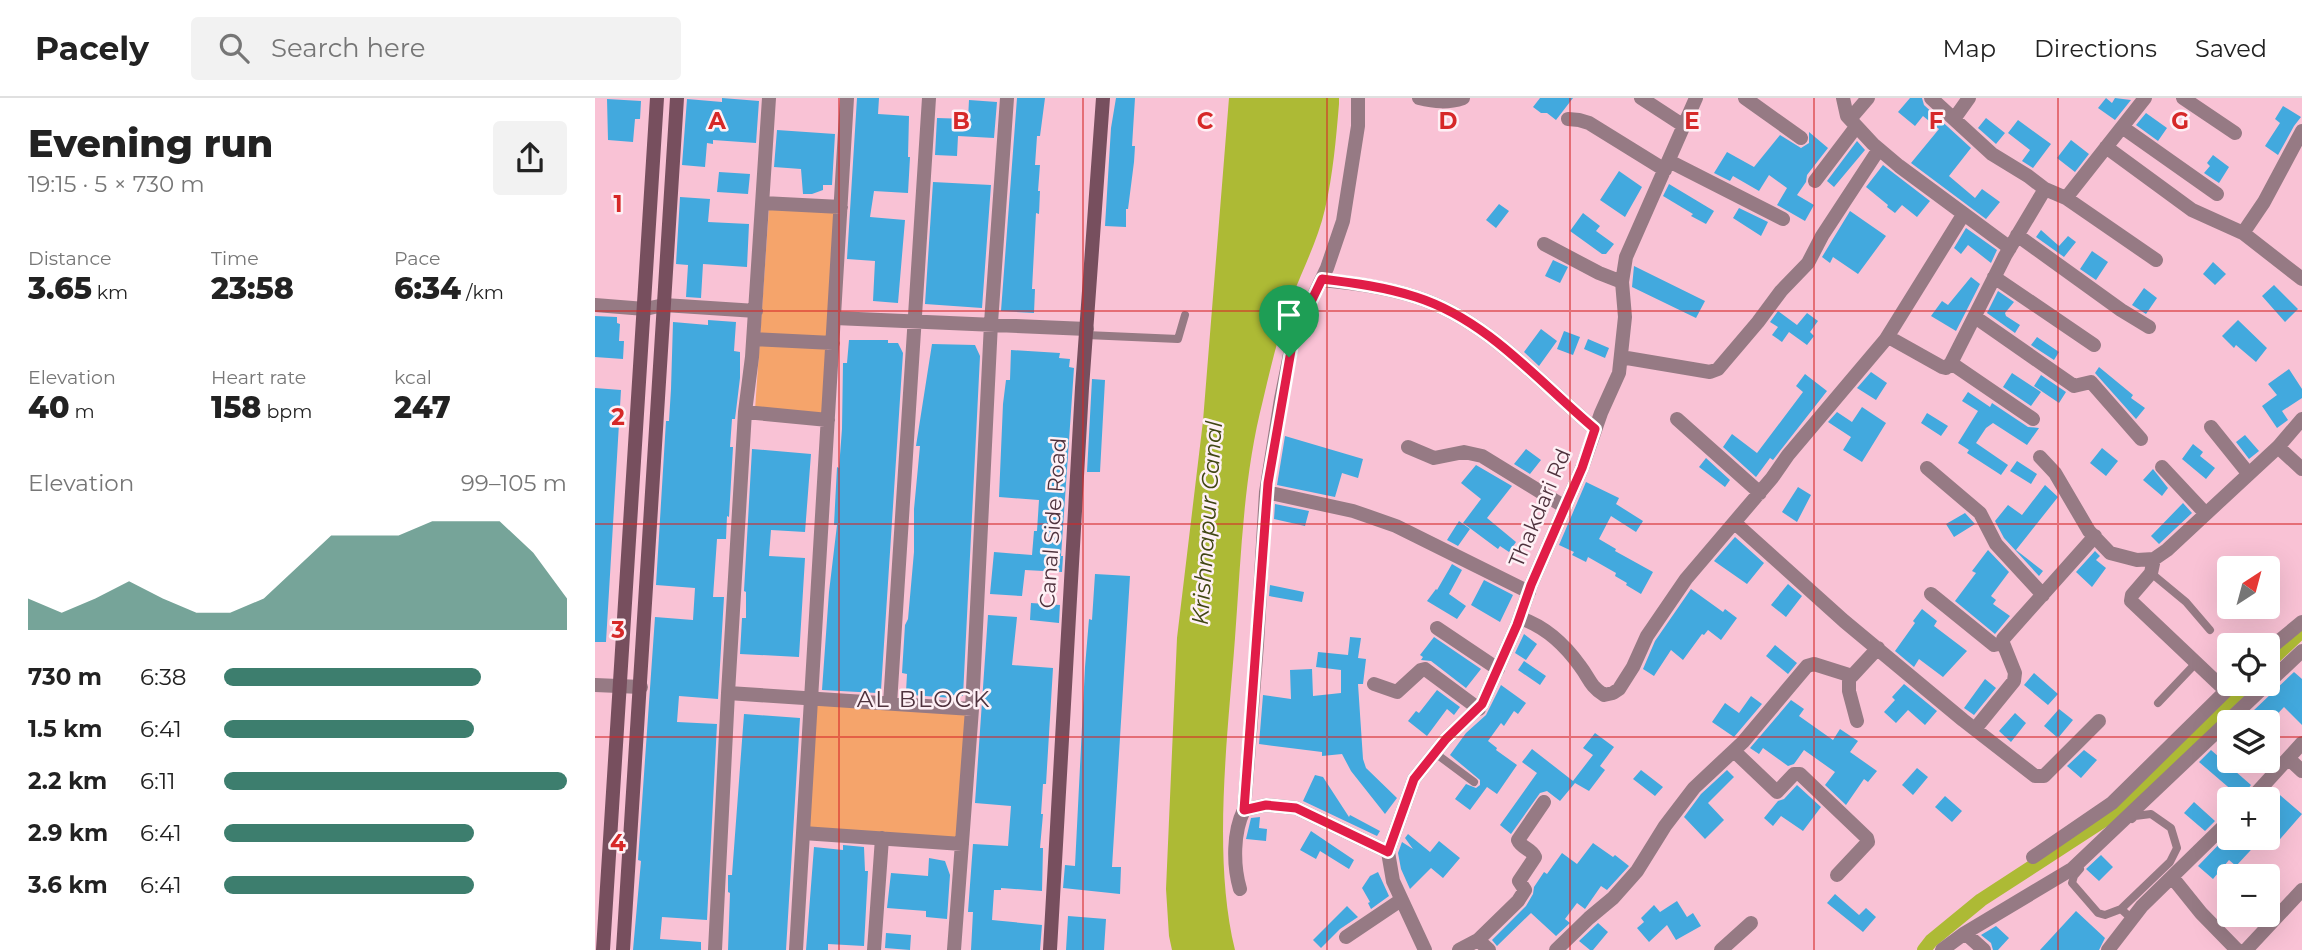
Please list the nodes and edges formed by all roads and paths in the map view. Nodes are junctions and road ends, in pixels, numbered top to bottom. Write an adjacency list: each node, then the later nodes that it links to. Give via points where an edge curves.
1 (657, 98): 50 (main road)
2 (677, 98): 49 (main road)
3 (769, 98): 35 (street)
4 (847, 98): 36 (street)
5 (929, 98): 55 (street)
6 (1007, 98): 56 (street)
7 (1103, 98): 59 (main road, Canal Side Road)
8 (1358, 98): 45 (street, via 1343,221)
9 (1419, 98): 10 (street, via 1451,102)
10 (1463, 98)
11 (1641, 98): 23 (street)
12 (1696, 98): 23 (street, Thakdari Rd)
13 (1745, 98): 27 (street)
14 (1843, 98): 22 (street)
15 (1868, 98): 22 (street)
16 (1931, 98): 21 (street)
17 (1969, 98): 21 (street)
18 (2145, 98): 24 (street)
19 (2183, 98): 26 (street)
20 (1568, 119): 30 (street, via 1588,123)
21 (1954, 119): 32 (street, via 1992,154)
22 (1853, 123): 29 (street); 31 (street)
23 (1684, 126): 30 (street, Thakdari Rd)
24 (2122, 127): 28 (street); 33 (street)
25 (2302, 131): 39 (street)
26 (2235, 133)
27 (1801, 138)
28 (2106, 147): 34 (street); 39 (street, via 2192,210)
29 (1879, 149): 37 (street); 65 (street, via 1808,263 1718,369 1710,372)
30 (1667, 166): 38 (street); 47 (street, Thakdari Rd, via 1626,257)
31 (1815, 181)
32 (2045, 190): 34 (street); 40 (street)
33 (2217, 194)
34 (2066, 198): 43 (street)
35 (763, 202): 36 (street); 51 (street)
36 (841, 207): 54 (street)
37 (1963, 215): 42 (street); 61 (street)
38 (1783, 219)
39 (2243, 233): 46 (street)
40 (2017, 235): 42 (street); 57 (street)
41 (1544, 244): 47 (street)
42 (2010, 248): 44 (street)
43 (2156, 260)
44 (1994, 277): 53 (street); 63 (street)
45 (1322, 279): 64 (street); 73 (street, via 1393,290 1457,315 1504,348)
46 (2302, 279)
47 (1622, 282): 65 (street, Thakdari Rd)
48 (595, 305): 50 (street)
49 (664, 305): 50 (street); 51 (street); 108 (main road)
50 (645, 309): 107 (main road)
51 (755, 311): 60 (street)
52 (1185, 315): 59 (lane, via 1178,339)
53 (1975, 317): 66 (street); 74 (street, via 2074,386 2091,382)
54 (835, 318): 55 (street); 62 (street)
55 (914, 322): 56 (street); 114 (street)
56 (991, 323): 59 (street); 115 (street)
57 (2149, 327)
58 (1291, 328): 64 (lane)
59 (1086, 332): 151 (main road, Canal Side Road)
60 (754, 339): 62 (street); 67 (street)
61 (1886, 339): 66 (street, via 1942,367); 83 (street)
62 (833, 343): 71 (street)
63 (2094, 345)
64 (1289, 357): 82 (street)
65 (1621, 357): 73 (street, Thakdari Rd, via 1619,373)
66 (1951, 363): 69 (street)
67 (745, 412): 71 (street); 109 (street)
68 (1677, 419): 83 (street)
69 (2033, 419)
70 (2302, 419): 76 (street)
71 (828, 420): 112 (street)
72 (2211, 427): 81 (street)
73 (1595, 429): 84 (street, Thakdari Rd)
74 (2141, 439)
75 (1408, 447): 84 (street, via 1434,458 1464,452 1482,456)
76 (2278, 447): 80 (street); 81 (street)
77 (2040, 457): 87 (street)
78 (2162, 467): 85 (street)
79 (1927, 468): 91 (street, via 1980,513 2004,554)
80 (2302, 469)
81 (2248, 473): 85 (street)
82 (1266, 492): 89 (street, via 1353,511 1396,526); 128 (street)
83 (1759, 493): 86 (street)
84 (1565, 507): 89 (street, Thakdari Rd)
85 (2206, 514): 88 (street)
86 (1735, 523): 92 (street, via 1686,579 1613,693 1604,695 1592,686 1555,638); 98 (street)
87 (2095, 536): 88 (street, via 2110,553); 91 (street)
88 (2153, 566): 95 (lane); 100 (street, via 2131,601)
89 (1529, 592): 92 (street, Thakdari Rd)
90 (1931, 594): 97 (street, via 1994,645)
91 (2043, 595): 97 (street)
92 (1520, 618): 101 (street, Thakdari Rd)
93 (2302, 622): 96 (street)
94 (1437, 628): 101 (street)
95 (2210, 630)
96 (2280, 640)
97 (2003, 643): 119 (street, via 2014,681)
98 (1878, 648): 103 (street); 119 (street)
99 (2302, 651): 102 (street)
100 (2196, 663): 104 (street); 113 (lane)
101 (1498, 669): 116 (street, Thakdari Rd)
102 (2280, 672)
103 (1849, 677): 117 (street); 121 (street, via 1814,664 1807,666)
104 (2217, 679)
105 (1374, 684): 116 (street, via 1397,692 1425,669)
106 (595, 685): 107 (street)
107 (620, 686): 108 (street); 145 (main road)
108 (641, 687): 146 (main road)
109 (728, 693): 112 (street); 147 (street)
110 (2221, 696): 134 (street, via 2112,803)
111 (2255, 696): 142 (street, via 2071,869)
112 (811, 699): 114 (street); 129 (street)
113 (2158, 703)
114 (890, 704): 115 (street)
115 (972, 709): 132 (street)
116 (1479, 709): 122 (street, Thakdari Rd)
117 (1857, 721)
118 (2099, 721): 119 (street, via 2040,777)
119 (1975, 729)
120 (2302, 743): 123 (street)
121 (1734, 751): 135 (street, via 1777,792 1794,774 1800,774 1867,838); 154 (street, via 1686,797 1637,871 1613,898)
122 (1435, 753): 125 (lane); 133 (street, Thakdari Rd, via 1414,779)
123 (2289, 759): 124 (street); 126 (street)
124 (2302, 771)
125 (1474, 782)
126 (2262, 787)
127 (1544, 802): 144 (street, via 1518,840 1535,857 1519,881 1525,890)
128 (1244, 810): 133 (street, via 1266,805 1296,808); 137 (street, via 1237,828)
129 (803, 833): 131 (street); 148 (street)
130 (2217, 833): 136 (street)
131 (882, 838): 132 (street); 149 (street)
132 (962, 844): 150 (street)
133 (1388, 852): 139 (street)
134 (2033, 857)
135 (1837, 875)
136 (2172, 877): 140 (street); 159 (street)
137 (1240, 889)
138 (2302, 890): 160 (street)
139 (1401, 900): 143 (street); 152 (street)
140 (2127, 914): 140 (lane, via 2098,913 2073,883 2074,876 2135,816 2151,814 2171,828 2178,848); 158 (street)
141 (1751, 923): 155 (street)
142 (1965, 933): 156 (street); 157 (street)
143 (1346, 937)
144 (1483, 945): 153 (street)
145 (603, 950)
146 (623, 950)
147 (715, 950)
148 (796, 950)
149 (874, 950)
150 (954, 950)
151 (1050, 950)
152 (1424, 950)
153 (1459, 950)
154 (1556, 950)
155 (1721, 950)
156 (1942, 950)
157 (1984, 950)
158 (2108, 950)
159 (2237, 950)
160 (2246, 950)

